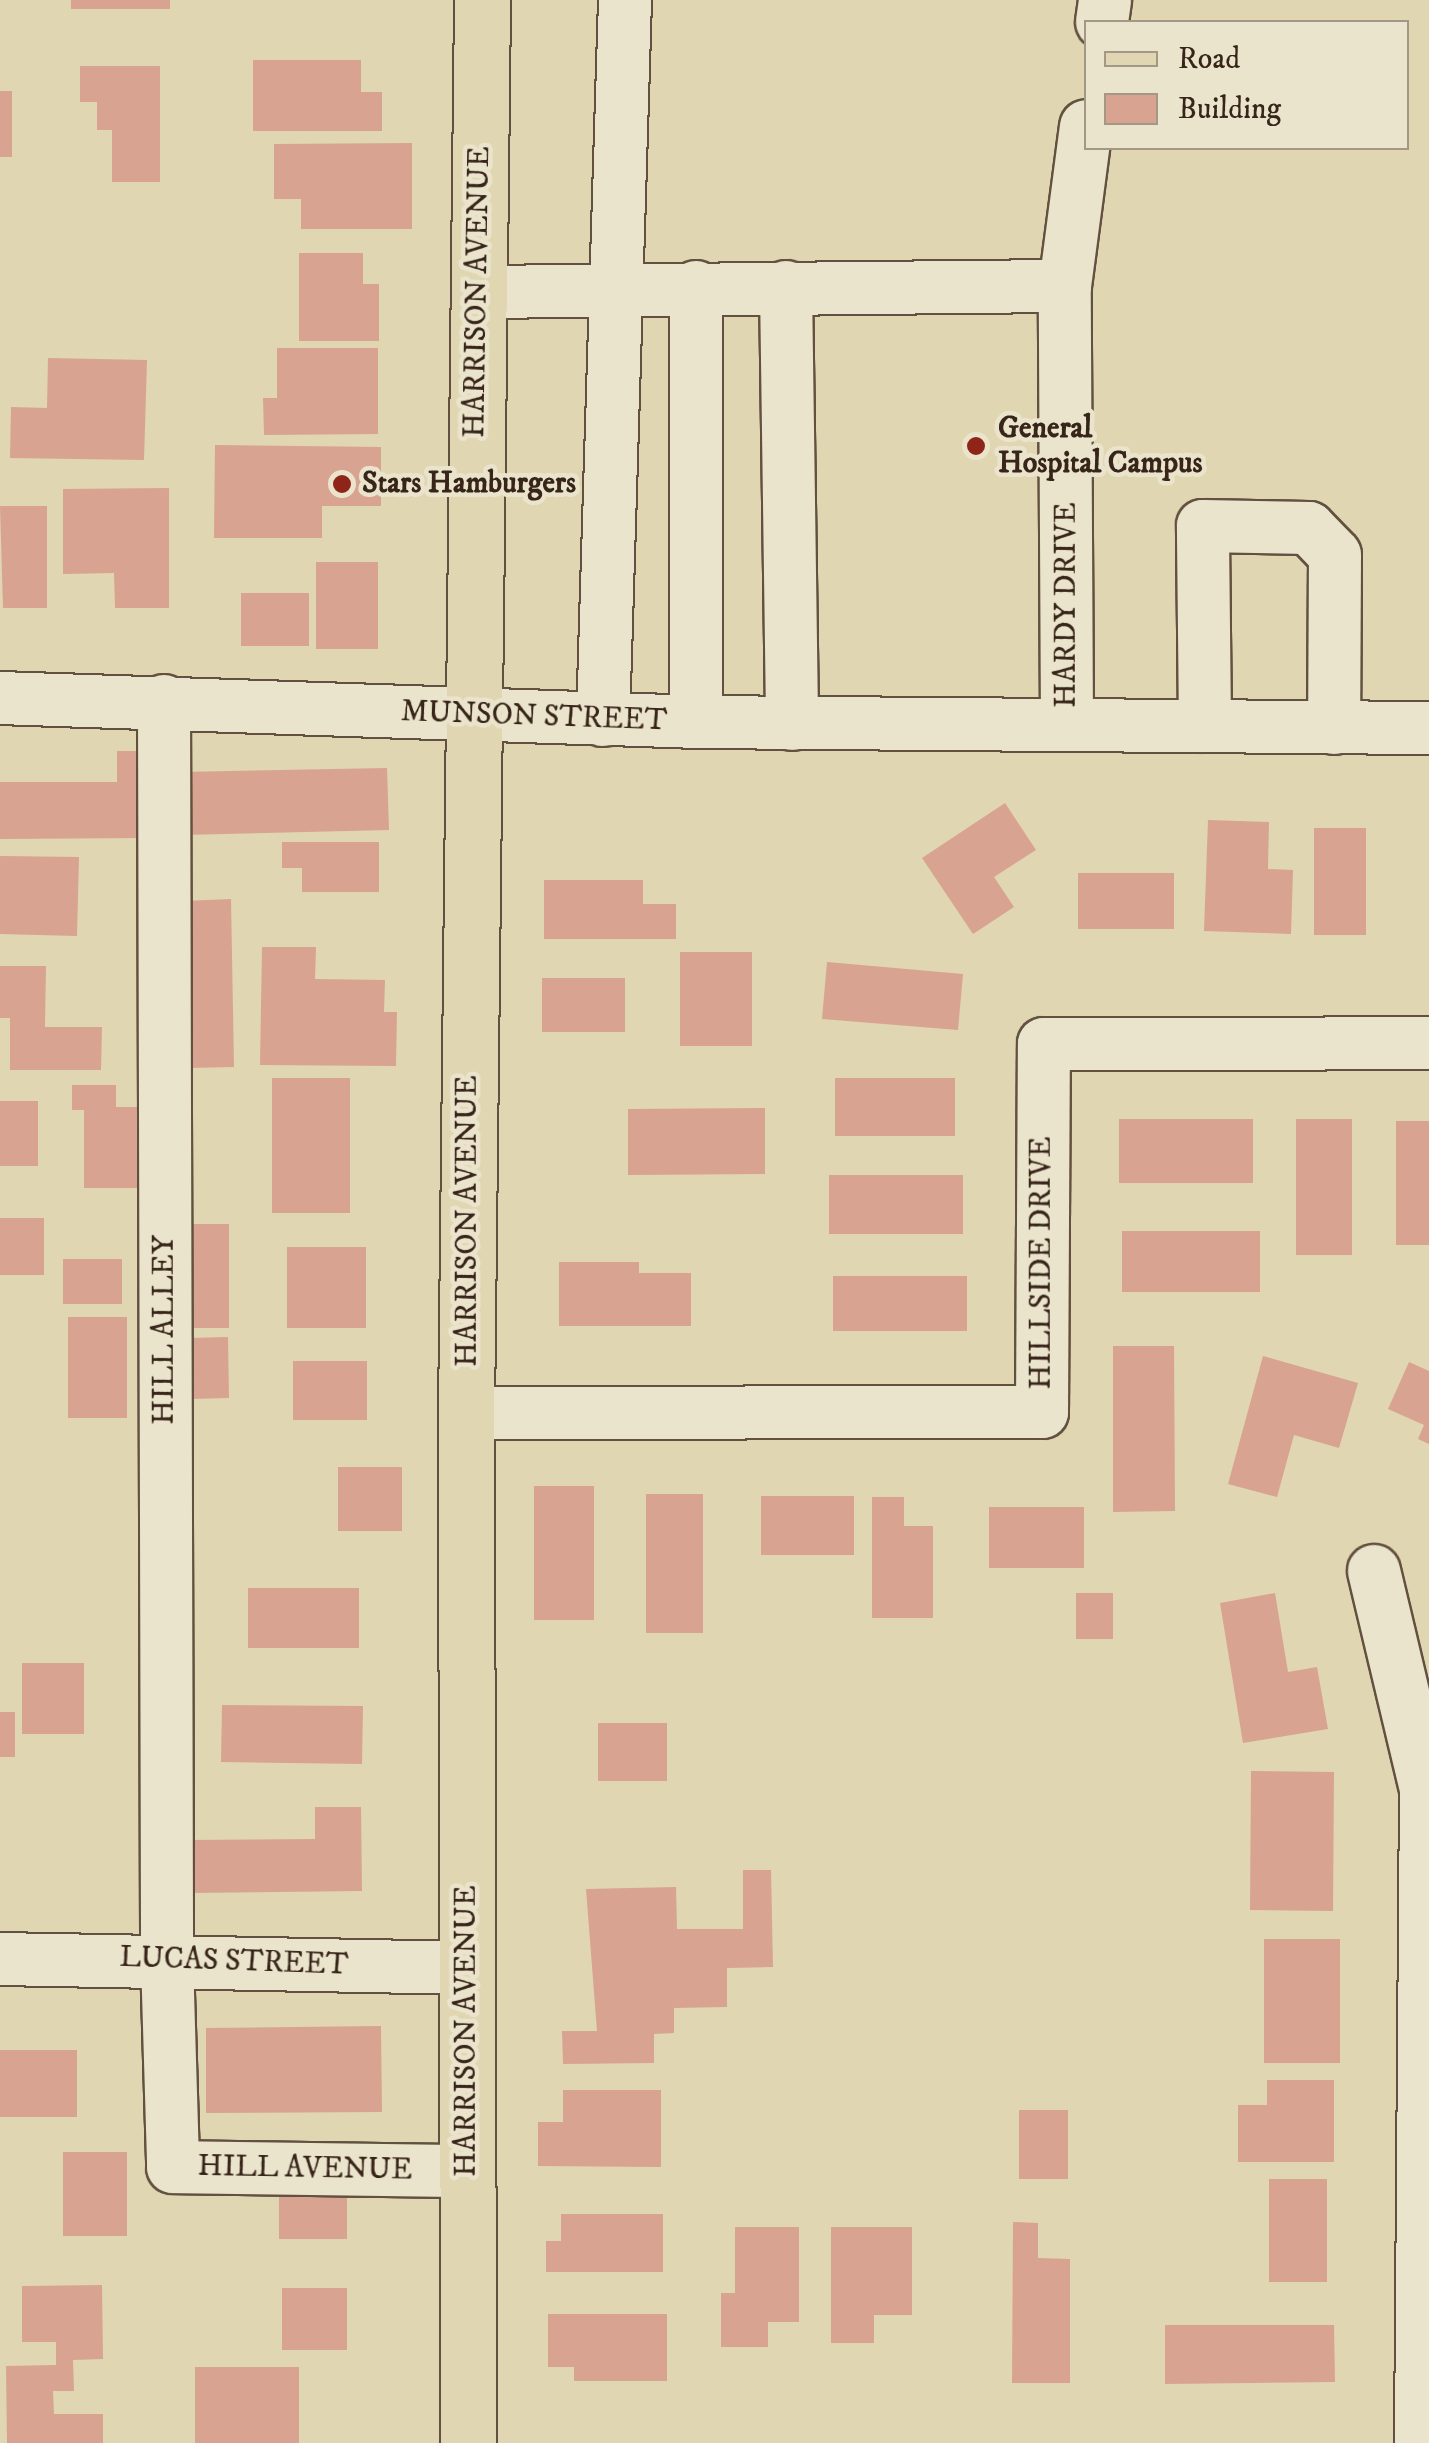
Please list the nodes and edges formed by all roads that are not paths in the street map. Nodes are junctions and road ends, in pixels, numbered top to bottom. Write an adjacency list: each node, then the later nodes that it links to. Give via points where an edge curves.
1 (482, 0): 8 (main road, HARRISON AVENUE)
2 (625, 0): 7 (street)
3 (1084, 141): 4 (street, HARDY DRIVE)
4 (1065, 286): 6 (street); 15 (street, HARDY DRIVE)
5 (696, 287): 6 (street); 7 (street); 13 (street)
6 (786, 287): 14 (street)
7 (614, 288): 8 (street); 12 (street)
8 (478, 292): 11 (main road, HARRISON AVENUE)
9 (0, 698): 10 (street, MUNSON STREET)
10 (164, 702): 11 (street, MUNSON STREET); 23 (street, HILL ALLEY)
11 (472, 716): 12 (street, MUNSON STREET); 20 (main road, HARRISON AVENUE)
12 (603, 720): 13 (street, MUNSON STREET)
13 (696, 722): 14 (street, MUNSON STREET)
14 (792, 724): 15 (street, MUNSON STREET)
15 (1068, 725): 16 (street, MUNSON STREET)
16 (1205, 726): 17 (street, MUNSON STREET); 17 (street, via 1203,526 1309,528 1335,556)
17 (1334, 728): 18 (street, MUNSON STREET)
18 (1429, 728)
19 (1429, 1043): 20 (street, HILLSIDE DRIVE, via 1044,1044 1042,1412)
20 (466, 1413): 24 (main road, HARRISON AVENUE)
21 (1374, 1571): 27 (street, via 1426,1788)
22 (0, 1959): 23 (street, LUCAS STREET)
23 (166, 1959): 24 (street, LUCAS STREET); 25 (street, HILL AVENUE, via 173,2167)
24 (468, 1968): 25 (main road, HARRISON AVENUE)
25 (466, 2171): 26 (main road, HARRISON AVENUE)
26 (468, 2443)
27 (1421, 2443)

